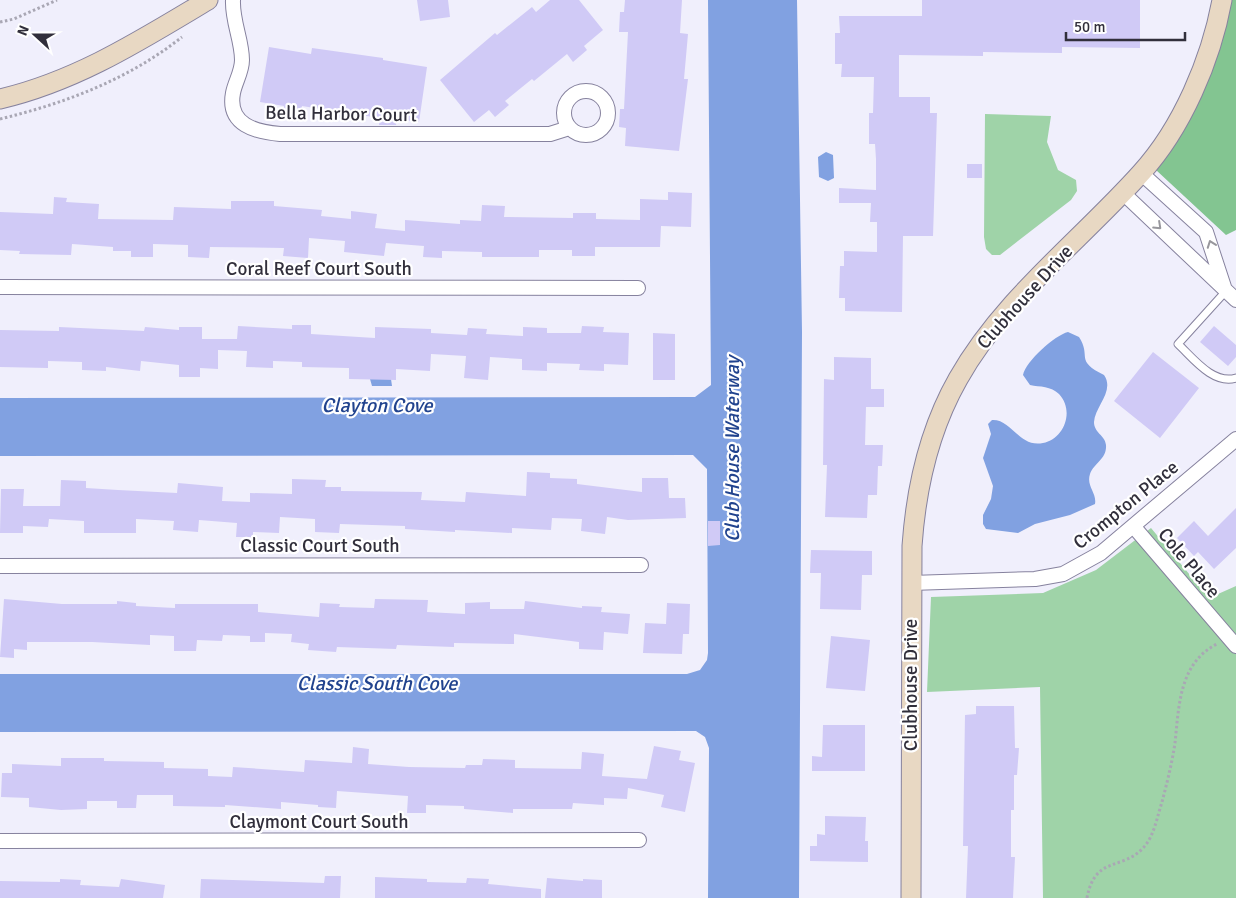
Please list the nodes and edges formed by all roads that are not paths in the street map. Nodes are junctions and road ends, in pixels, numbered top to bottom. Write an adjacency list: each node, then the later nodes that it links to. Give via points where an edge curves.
1 (208, 0): 4 (street, via 103,62 66,78)
2 (233, 0): 5 (street, Bella Harbor Court, via 242,62 232,94 233,108 240,122 252,129 280,134 550,134)
3 (1222, 0): 6 (street, Clubhouse Drive, via 1210,46 1185,105 1170,133)
4 (0, 98)
5 (569, 128)
6 (1141, 173): 7 (street, Clubhouse Drive); 10 (street, one-way to 6, via 1206,232)
7 (1122, 192): 10 (street, one-way to 10); 16 (street, Clubhouse Drive, via 1015,303 981,344 951,391 929,449 918,494)
8 (0, 287): 9 (street, Coral Reef Court South)
9 (638, 288)
10 (1231, 295): 11 (lane, via 1178,344 1216,377)
11 (1236, 378)
12 (1236, 439): 13 (street, Crompton Place)
13 (1134, 527): 16 (street, Crompton Place, via 1088,562 1050,577); 17 (street, Cole Place)
14 (640, 564): 15 (street, Classic Court South)
15 (0, 566)
16 (911, 583): 20 (street, Clubhouse Drive)
17 (1234, 644)
18 (639, 840): 19 (street, Claymont Court South)
19 (0, 841)
20 (912, 898)

